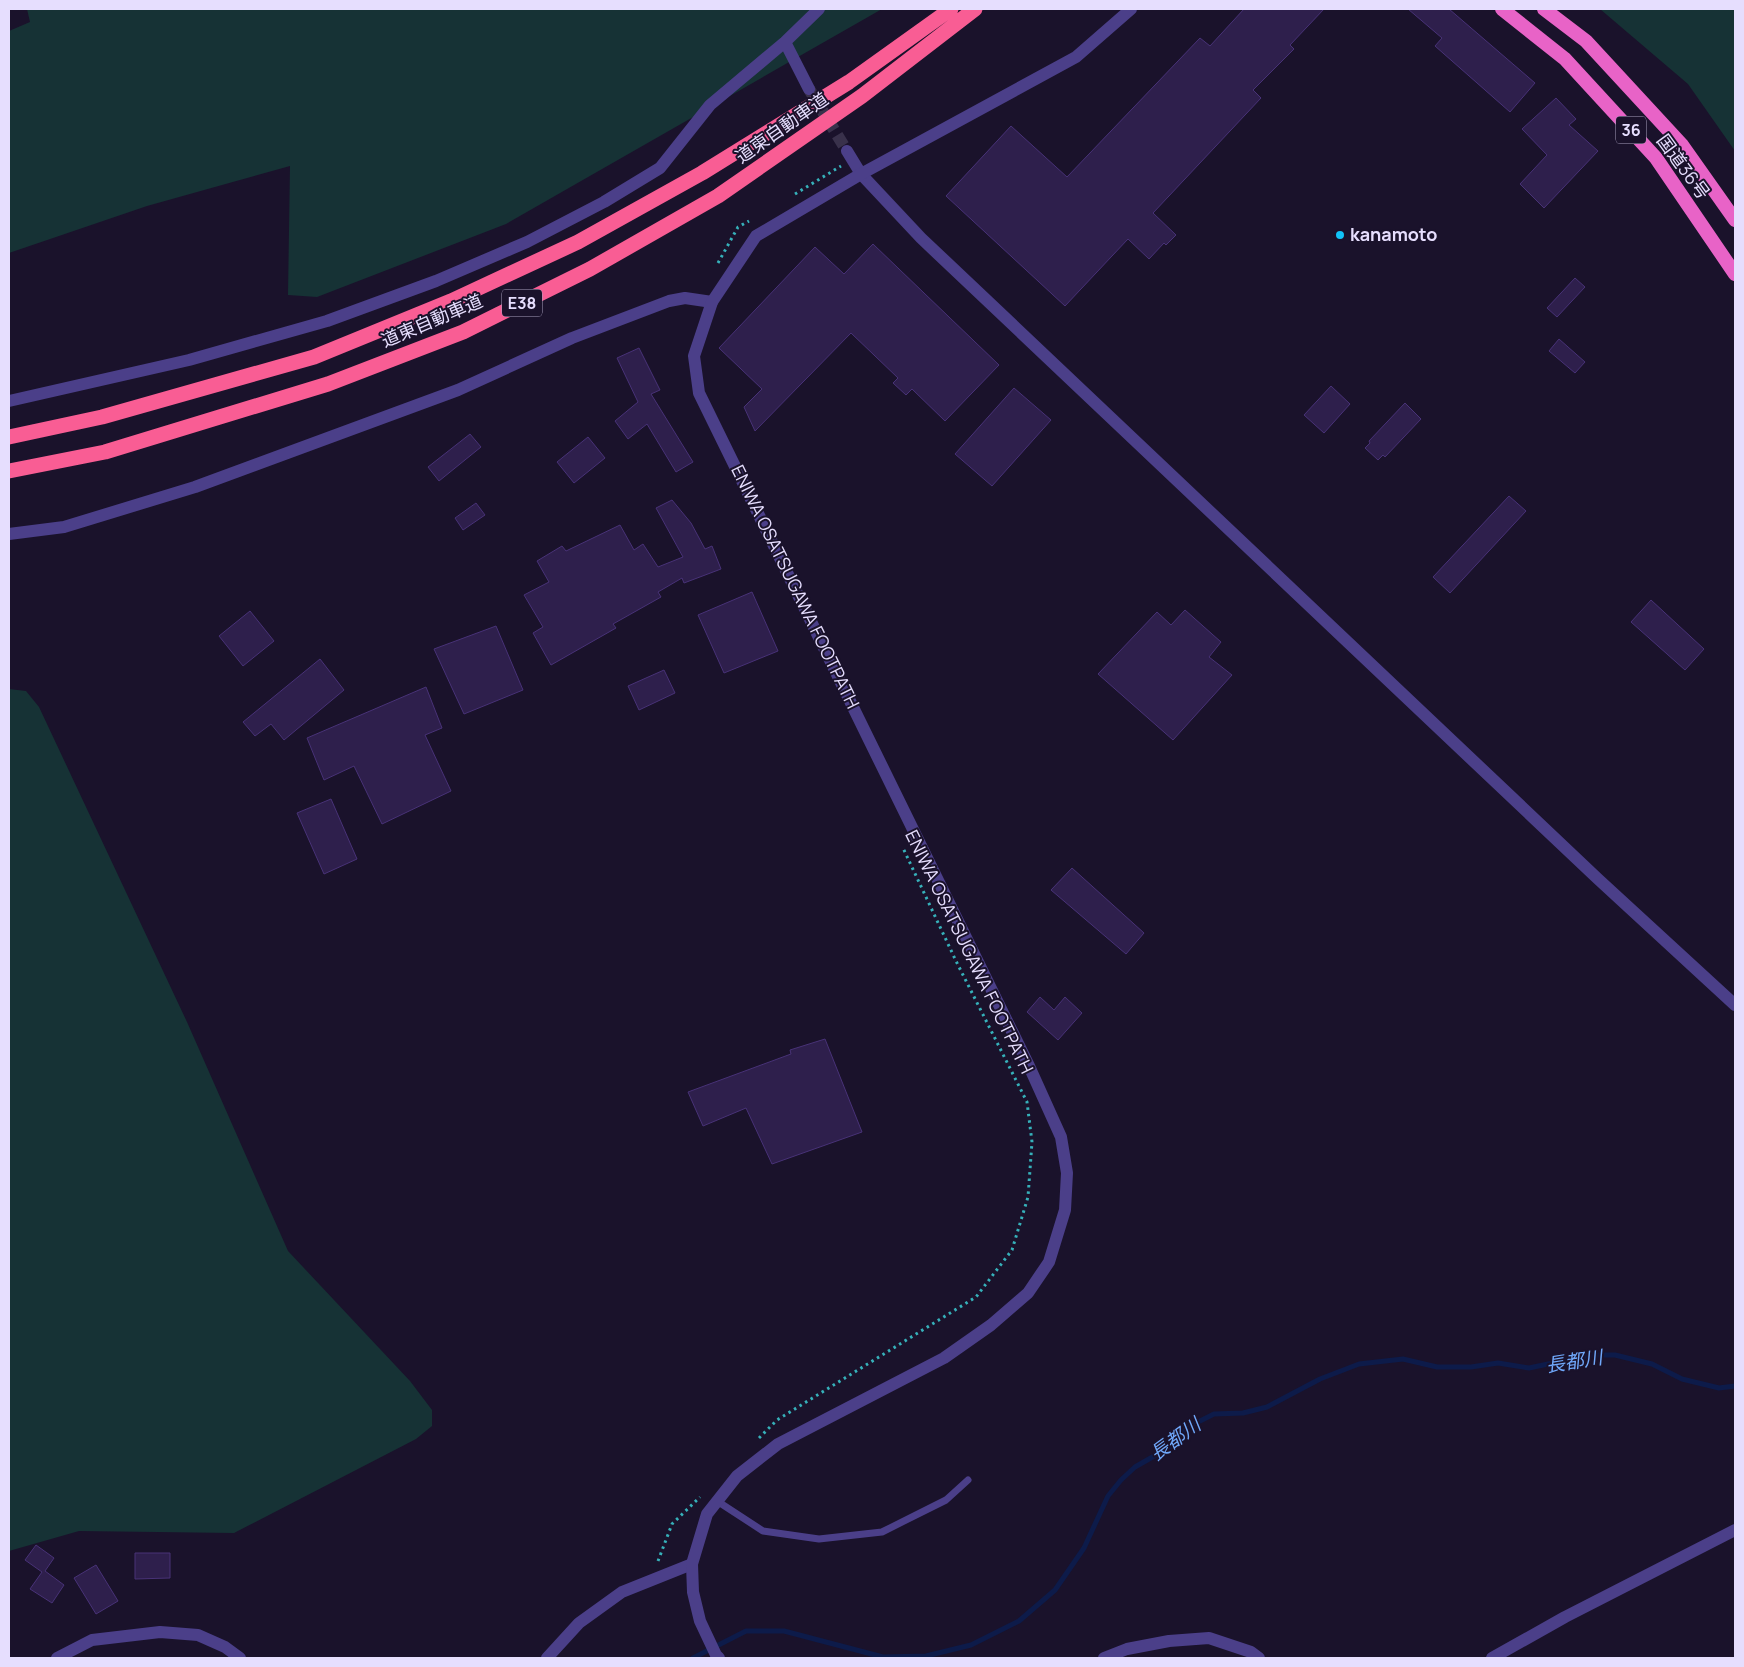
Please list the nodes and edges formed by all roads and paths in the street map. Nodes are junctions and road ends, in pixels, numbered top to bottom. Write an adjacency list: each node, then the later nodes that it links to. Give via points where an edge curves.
1 (819, 9): 7 (street)
2 (951, 9): 18 (highway, 道東自動車道 / E38, via 849,82 702,172 578,242 450,301 314,357 102,417)
3 (975, 9): 19 (highway, 道東自動車道 / E38, via 862,96 718,196 590,269 462,332 319,386 106,452)
4 (1131, 9): 10 (street, via 1076,57)
5 (1502, 9): 15 (highway, 国道36号 / 36, via 1565,59 1656,158)
6 (1544, 9): 13 (highway, 国道36号 / 36, via 1586,41 1682,145)
7 (784, 42): 8 (street); 17 (street, via 710,105 660,168 527,242 436,281 328,321 189,360)
8 (809, 89)
9 (843, 156): 10 (street); 11 (path, via 842,166)
10 (861, 174): 16 (street, via 756,236); 22 (street, via 921,238)
11 (794, 194)
12 (754, 218): 14 (path, via 738,227)
13 (1735, 220)
14 (716, 267)
15 (1735, 274)
16 (712, 302): 20 (street, via 685,298 669,301 572,338 458,390 204,484 64,527); 26 (street, via 694,356 699,393 1029,1066 1061,1137 1067,1173 1065,1210 1052,1254 1028,1293 991,1325 944,1358 778,1444 737,1476)
17 (9, 401)
18 (9, 437)
19 (9, 471)
20 (9, 534)
21 (901, 844): 23 (path, ENIWA OSATSUGAWA FOOTPATH, via 1027,1102 1032,1142 1028,1197 1012,1250 976,1297 777,1420)
22 (1735, 1005)
23 (756, 1441)
24 (968, 1480): 26 (lane, via 946,1500 882,1532 819,1539 763,1531)
25 (700, 1497): 29 (path, via 672,1524)
26 (717, 1501): 28 (street, via 707,1514)
27 (1735, 1530): 36 (street)
28 (692, 1564): 30 (street, via 693,1592 700,1622); 33 (street, via 622,1592 579,1623)
29 (656, 1566)
30 (718, 1657)
31 (57, 1658): 32 (street, via 92,1640 160,1632 198,1635)
32 (240, 1658)
33 (547, 1658)
34 (1104, 1658): 35 (street, via 1127,1649 1209,1638)
35 (1260, 1658)
36 (1492, 1658)

